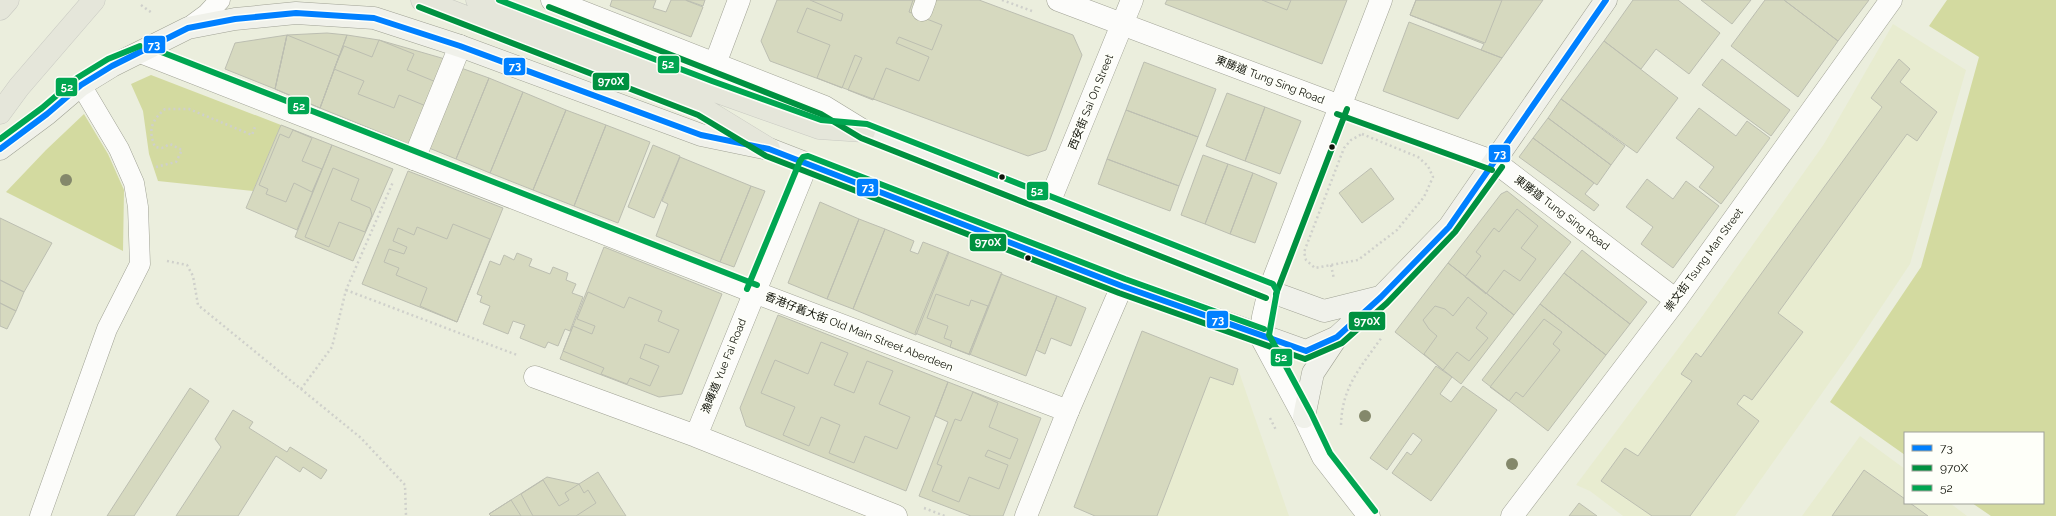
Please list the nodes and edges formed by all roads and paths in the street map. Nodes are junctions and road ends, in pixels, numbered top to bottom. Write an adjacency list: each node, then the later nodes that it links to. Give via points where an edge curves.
1 (8, 0): 13 (main road)
2 (94, 0): 21 (main road, via 19,87)
3 (220, 0): 15 (lane)
4 (422, 0): 25 (main road, via 702,108)
5 (477, 0): 23 (main road, via 709,89 819,128)
6 (552, 0): 18 (street)
7 (739, 0): 18 (street)
8 (1058, 0): 14 (street, 東勝道 Tung Sing Road)
9 (1132, 0): 14 (street, 西安街 Sai On Street)
10 (1381, 0): 20 (street)
11 (1606, 0): 27 (main road)
12 (1891, 0): 39 (street, 崇文街 Tsung Man Street)
13 (0, 9)
14 (1122, 24): 20 (street, 東勝道 Tung Sing Road); 31 (street, 西安街 Sai On Street)
15 (188, 28): 16 (main road, via 235,18 296,13 345,15 374,18); 17 (main road)
16 (460, 46): 25 (main road, via 701,135); 26 (street)
17 (143, 52): 19 (main road, via 112,66); 26 (street, 香港仔舊大街 Old Main Street Aberdeen)
18 (715, 64): 23 (street, via 825,107)
19 (81, 85): 24 (main road); 29 (lane, via 119,150)
20 (1340, 106): 27 (street, 東勝道 Tung Sing Road); 36 (street)
21 (0, 113)
22 (257, 123): 29 (path, via 252,135 189,109 165,109 153,123 150,135 155,146 162,148 170,144 182,150 176,162)
23 (864, 131): 31 (main road)
24 (0, 149)
25 (769, 149): 28 (main road)
26 (414, 159): 37 (street, 香港仔舊大街 Old Main Street Aberdeen)
27 (1495, 162): 38 (main road, via 1449,227); 39 (street, 東勝道 Tung Sing Road)
28 (807, 164): 34 (main road); 37 (street, 漁暉道 Yue Fai Road)
29 (130, 175): 32 (lane, via 134,183 138,208)
30 (395, 177): 35 (path)
31 (1049, 203): 36 (main road)
32 (139, 244): 44 (path, via 154,258 187,265 193,276 198,305); 51 (lane, via 140,264 107,329)
33 (1331, 265): 33 (path, via 1358,260 1397,230 1424,197 1433,177 1428,166 1418,157 1362,134 1351,140 1344,148 1304,252 1306,260 1315,268)
34 (1122, 286): 40 (main road); 46 (street)
35 (346, 290): 42 (path); 44 (path, via 332,347)
36 (1269, 291): 38 (main road, via 1324,311); 40 (street)
37 (754, 292): 46 (street, 香港仔舊大街 Old Main Street Aberdeen); 49 (street, 漁暉道 Yue Fai Road)
38 (1381, 297): 41 (main road)
39 (1676, 300): 57 (street, 崇文街 Tsung Man Street)
40 (1261, 337): 41 (main road, via 1306,351); 47 (street)
41 (1337, 337): 47 (main road, via 1313,373)
42 (520, 356)
43 (535, 377): 49 (street)
44 (301, 389): 52 (path, via 360,438 405,485)
45 (1268, 410): 48 (path)
46 (1068, 411): 55 (street)
47 (1304, 416): 56 (street, via 1323,457)
48 (1272, 424)
49 (696, 436): 53 (street)
50 (923, 508): 54 (path)
51 (40, 516)
52 (406, 516)
53 (896, 516)
54 (945, 516)
55 (1026, 516)
56 (1369, 516)
57 (1512, 516)

